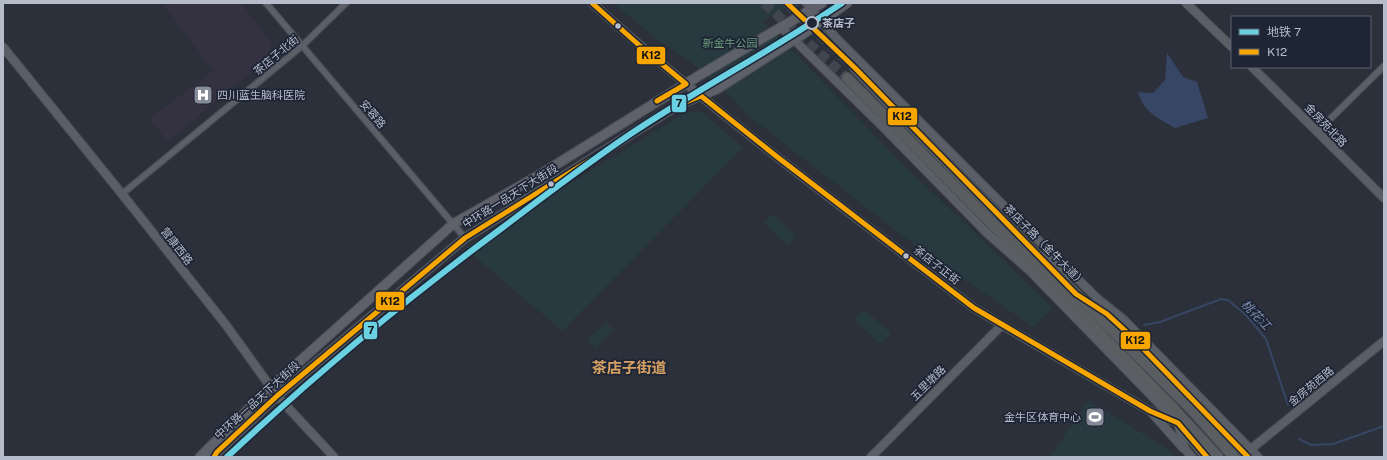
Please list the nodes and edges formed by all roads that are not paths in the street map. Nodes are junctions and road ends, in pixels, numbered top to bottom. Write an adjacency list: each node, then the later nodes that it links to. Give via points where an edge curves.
1 (266, 3): 11 (street, 安蓉路)
2 (346, 3): 11 (street, 茶店子北街)
3 (592, 3): 18 (main road)
4 (822, 3): 7 (main road, 中环路一品天下大街段)
5 (847, 3): 8 (main road, 中环路一品天下大街段)
6 (1186, 3): 12 (main road)
7 (808, 6): 8 (main road); 9 (main road, 中环路一品天下大街段)
8 (821, 22): 10 (main road, 中环路一品天下大街段); 27 (main road)
9 (781, 27): 10 (main road); 18 (main road, 中环路一品天下大街段)
10 (793, 39): 19 (main road, 中环路一品天下大街段, via 717,89); 33 (main road, via 987,233 1030,271)
11 (302, 46): 21 (street, 茶店子北街); 23 (street, 安蓉路)
12 (1231, 46)
13 (3, 47): 21 (main road, 营康西路)
14 (1384, 66): 20 (street)
15 (855, 68): 25 (highway, 茶店子路（金牛大道）)
16 (1253, 68): 20 (main road, 金房苑北路)
17 (847, 78): 33 (highway, via 1065,297)
18 (686, 84): 19 (main road, 茶店子正街); 23 (main road, 中环路一品天下大街段)
19 (701, 96): 24 (main road, 中环路一品天下大街段, via 676,106); 28 (main road, 茶店子正街, via 968,304)
20 (1318, 131): 22 (main road, 金房苑北路)
21 (122, 194): 30 (main road, 营康西路)
22 (1384, 198)
23 (453, 224): 24 (street, 安蓉路); 30 (main road, 中环路一品天下大街段)
24 (465, 238): 31 (main road, 中环路一品天下大街段)
25 (1022, 240): 26 (highway, 茶店子路（金牛大道）); 27 (main road)
26 (1076, 294): 35 (highway, via 1107,314 1131,336); 43 (highway, 茶店子路（金牛大道）, via 1192,410)
27 (1098, 299): 35 (main road, via 1123,319)
28 (1002, 326): 32 (main road, 茶店子正街); 39 (main road, 五里墩路)
29 (1384, 341): 35 (main road, 金房苑西路)
30 (271, 386): 31 (main road, 营康西路); 36 (main road, 中环路一品天下大街段)
31 (278, 396): 36 (main road, 中环路一品天下大街段); 38 (main road, 营康西路)
32 (1150, 411): 33 (main road, 茶店子正街); 34 (main road)
33 (1181, 421): 34 (main road); 41 (highway); 42 (highway)
34 (1185, 449): 40 (main road)
35 (1249, 453): 44 (main road)
36 (210, 455): 37 (main road, 中环路一品天下大街段)
37 (196, 457)
38 (334, 457)
39 (871, 457)
40 (1192, 457)
41 (1207, 457)
42 (1218, 457)
43 (1234, 457)
44 (1258, 457)

